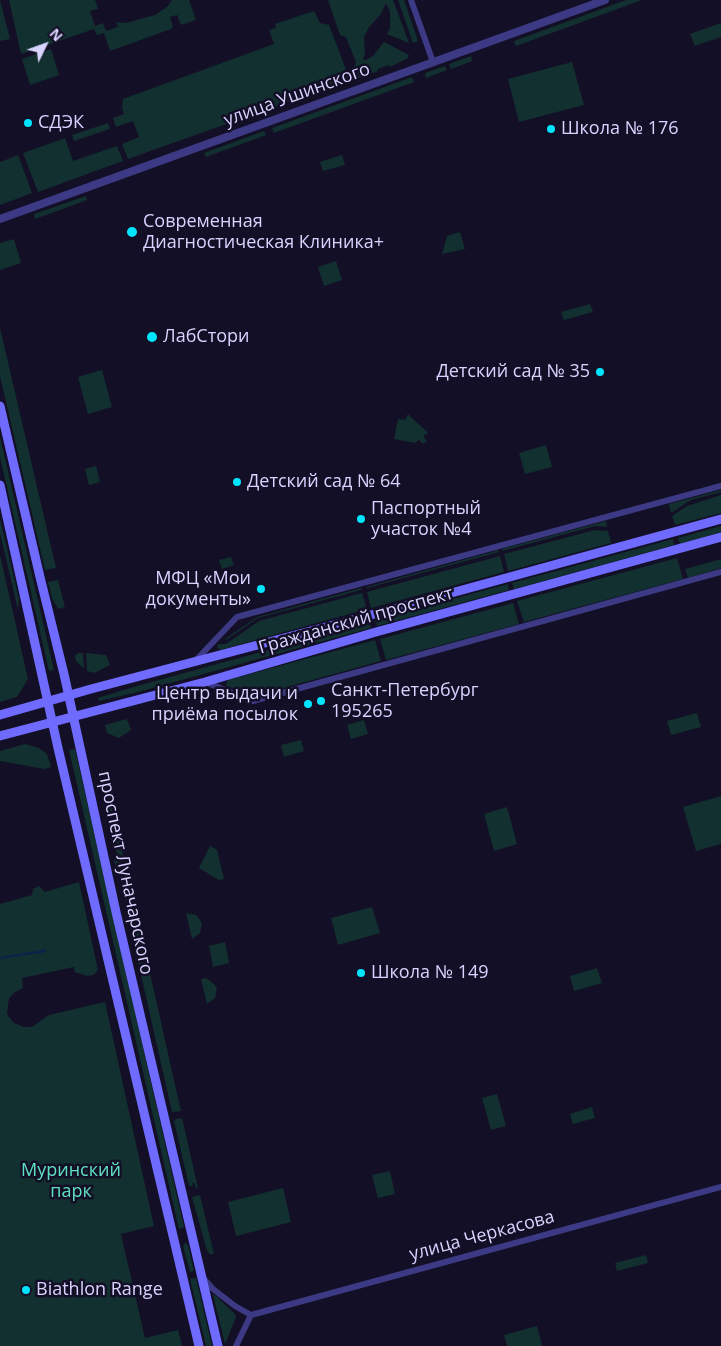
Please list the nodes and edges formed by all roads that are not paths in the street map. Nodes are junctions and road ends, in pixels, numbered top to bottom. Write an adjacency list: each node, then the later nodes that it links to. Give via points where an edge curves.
1 (411, 0): 3 (street)
2 (604, 0): 3 (street, улица Ушинского)
3 (433, 62): 4 (street, улица Ушинского)
4 (0, 219)
5 (0, 406): 13 (main road, проспект Луначарского)
6 (0, 485): 14 (main road, проспект Луначарского)
7 (721, 486): 11 (street, via 237,617)
8 (721, 519): 11 (main road, Гражданский проспект)
9 (721, 537): 12 (main road, Гражданский проспект)
10 (721, 572): 12 (street, via 253,700)
11 (194, 663): 13 (main road, Гражданский проспект)
12 (205, 682): 16 (main road, Гражданский проспект)
13 (69, 695): 14 (main road, Гражданский проспект); 16 (main road, проспект Луначарского)
14 (48, 701): 15 (main road, Гражданский проспект); 17 (main road, проспект Луначарского)
15 (0, 715)
16 (74, 716): 17 (main road, Гражданский проспект); 20 (main road, проспект Луначарского)
17 (52, 722): 18 (main road, Гражданский проспект); 21 (main road, проспект Луначарского)
18 (0, 736)
19 (721, 1187): 23 (street, улица Черкасова)
20 (191, 1232): 21 (main road); 22 (main road, проспект Луначарского)
21 (174, 1236): 24 (main road, проспект Луначарского)
22 (201, 1277): 23 (street); 25 (main road, проспект Луначарского)
23 (251, 1315): 26 (street)
24 (199, 1346)
25 (218, 1346)
26 (236, 1346)

